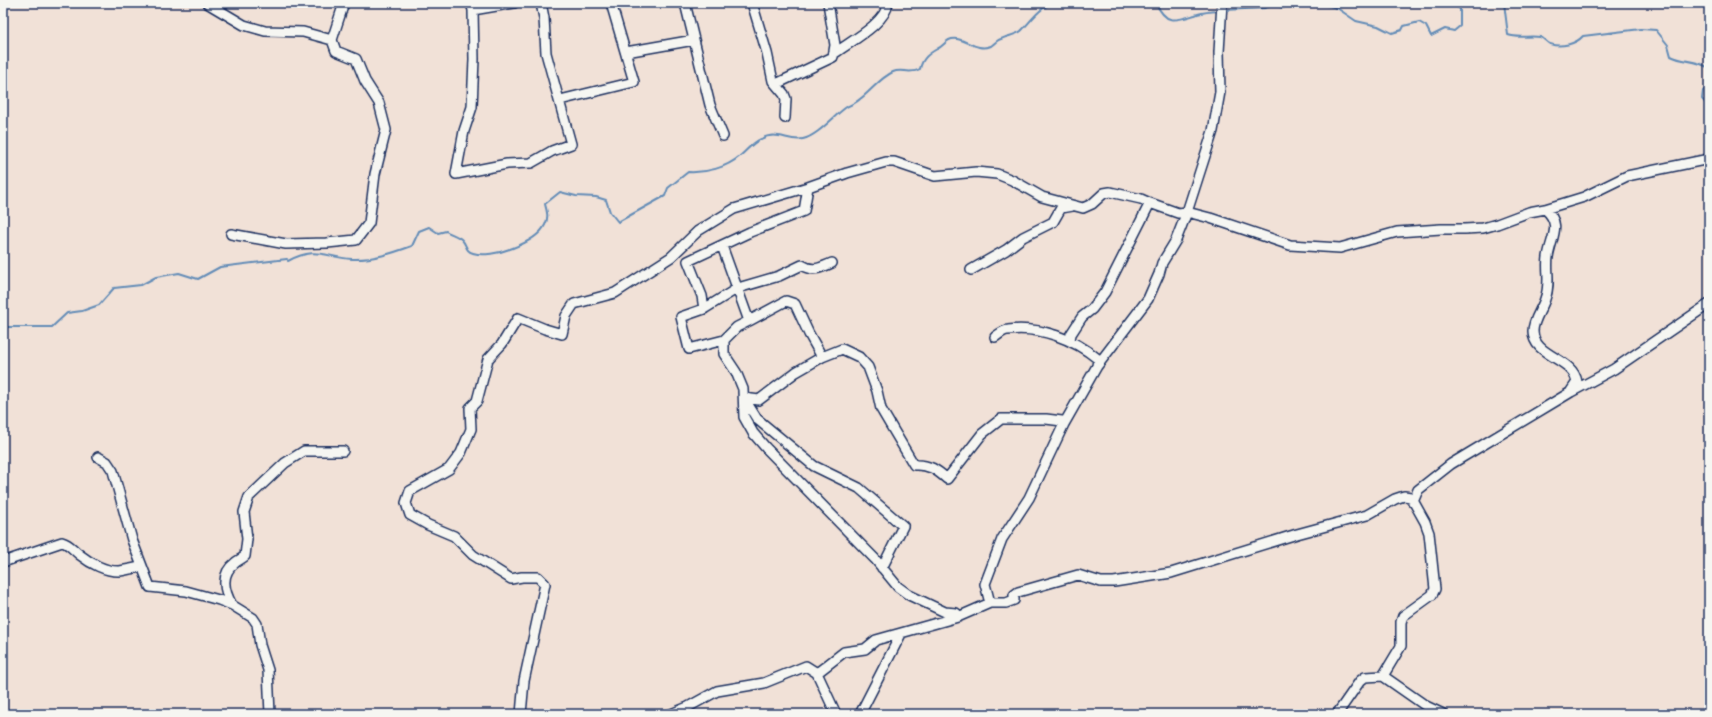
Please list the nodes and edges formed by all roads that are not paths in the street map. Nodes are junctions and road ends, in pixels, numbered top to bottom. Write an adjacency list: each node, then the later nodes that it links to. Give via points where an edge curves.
1 (207, 3): 12 (street, via 244,25 265,31 303,32)
2 (344, 3): 12 (street)
3 (514, 3): 11 (street)
4 (541, 3): 17 (street, via 546,53)
5 (611, 3): 14 (street)
6 (685, 3): 13 (street)
7 (752, 3): 16 (street, via 771,75)
8 (828, 3): 15 (street)
9 (888, 3): 15 (street, via 882,19)
10 (1222, 3): 25 (street, via 1220,92 1213,131)
11 (472, 7): 17 (street, via 472,107 464,131 456,174 507,164 531,163 571,144)
12 (332, 40): 26 (street, via 336,51 356,59 365,81 379,103 386,130 375,174 369,223 356,240 327,243 286,244)
13 (694, 40): 14 (street); 19 (street, via 710,105)
14 (626, 52): 17 (street, via 634,82)
15 (835, 53): 16 (street, via 833,57)
16 (776, 84): 18 (street, via 786,99)
17 (560, 100)
18 (785, 118)
19 (723, 136)
20 (1709, 159): 24 (street, via 1627,176 1584,197)
21 (808, 187): 23 (street, via 847,173 894,162 935,176 976,172 997,174 1042,197); 27 (street, via 804,211); 55 (street, via 734,209 698,231 671,257 615,293 574,304 566,316 562,334 518,318 502,344 488,359 477,401 470,408 471,429 462,453 449,469 410,491 406,503 410,514 454,536 473,555 511,579 538,577 544,584 524,681)
22 (1150, 203): 23 (street, via 1110,192 1104,193 1083,208); 25 (street, via 1178,213); 36 (street, via 1105,292 1092,310 1082,318)
23 (1075, 205): 29 (street, via 1061,208 1053,222 1023,237)
24 (1545, 209): 25 (street, via 1483,228 1397,232 1340,248 1290,245); 39 (street, via 1553,218 1554,235 1548,258 1549,284 1533,331 1540,347 1563,361 1577,377 1578,382)
25 (1187, 212): 38 (street, via 1148,299)
26 (231, 234)
27 (722, 246): 30 (street); 32 (street, via 688,261)
28 (832, 263): 30 (street, via 814,270 802,265 779,276)
29 (971, 270)
30 (738, 288): 32 (street); 33 (street)
31 (1709, 304): 39 (street, via 1614,369)
32 (704, 308): 35 (street, via 681,317 689,349)
33 (749, 321): 35 (street, via 737,327); 37 (street, via 786,301 795,304)
34 (995, 337): 36 (street, via 1007,330 1030,330)
35 (724, 340): 40 (street, via 724,354 736,372)
36 (1070, 340): 38 (street, via 1098,359)
37 (822, 357): 40 (street, via 796,372 759,400); 41 (street, via 842,349 859,357 868,368 881,409 914,465 924,464 932,467 947,479 982,434 1001,418 1046,419 1062,421)
38 (1097, 366): 41 (street)
39 (1571, 392): 44 (street, via 1451,464 1418,490)
40 (744, 398): 47 (street, via 744,417 753,433); 47 (street, via 757,419 814,466 859,488 903,526)
41 (1064, 424): 48 (street, via 1029,498 1002,539 985,584)
42 (342, 450): 49 (street, via 304,451 285,463 249,497 244,512 247,539 245,556 233,563 224,583)
43 (98, 457): 46 (street, via 107,462 113,471)
44 (1413, 502): 48 (street, via 1411,497 1404,496 1367,515 1171,573 1114,582 1101,582 1078,575 1018,592 1014,594 1014,600 1006,603); 53 (street, via 1426,522 1429,533 1435,589 1432,595 1403,616 1401,646)
45 (3, 562): 46 (street, via 62,542 67,543 86,559 107,569 120,571)
46 (142, 567): 49 (street, via 150,587 186,591)
47 (882, 568): 50 (street, via 893,582 909,594)
48 (990, 603): 50 (street)
49 (232, 605): 54 (street, via 253,618 257,624 268,670)
50 (959, 616): 51 (street)
51 (900, 634): 52 (street, via 876,640 865,649 844,652); 58 (street)
52 (817, 673): 56 (street, via 806,666 764,683 717,691); 57 (street)
53 (1383, 676): 59 (street, via 1365,677 1360,681); 60 (street, via 1426,706)
54 (270, 714)
55 (521, 714)
56 (671, 714)
57 (836, 714)
58 (860, 714)
59 (1337, 714)
60 (1443, 714)

